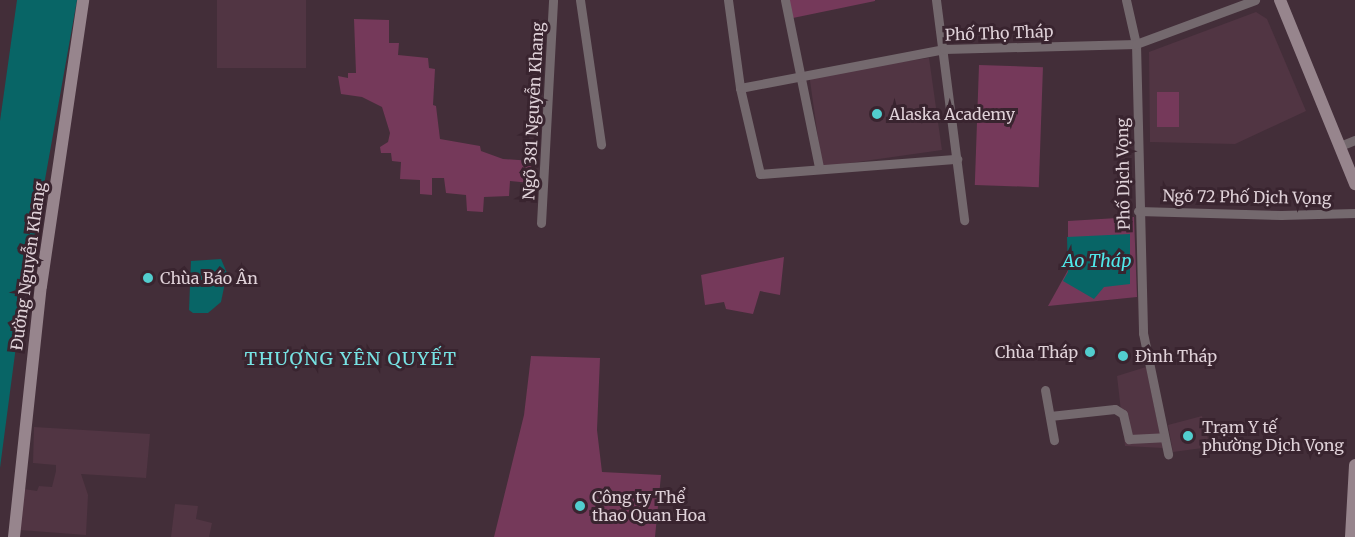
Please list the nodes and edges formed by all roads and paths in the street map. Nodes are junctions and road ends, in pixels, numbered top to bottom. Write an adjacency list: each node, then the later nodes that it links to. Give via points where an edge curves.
1 (83, 0): 30 (main road, Đường Nguyễn Khang, via 41,286)
2 (553, 0): 23 (street, Ngõ 381 Nguyễn Khang)
3 (580, 0): 15 (street)
4 (728, 0): 13 (street)
5 (785, 0): 12 (street)
6 (936, 0): 11 (street)
7 (1126, 0): 10 (street, Phố Dịch Vọng)
8 (1255, 0): 10 (street, Phố Thọ Tháp)
9 (1280, 0): 16 (main road)
10 (1136, 44): 11 (street, Phố Thọ Tháp); 20 (street, Phố Dịch Vọng)
11 (944, 49): 12 (street, Phố Thọ Tháp); 17 (street)
12 (800, 74): 13 (street, Phố Thọ Tháp); 18 (street)
13 (740, 87): 18 (street, via 760,174)
14 (1355, 140): 16 (street)
15 (602, 144)
16 (1340, 146): 19 (main road)
17 (957, 159): 18 (street); 22 (street)
18 (819, 167)
19 (1355, 184)
20 (1138, 211): 21 (street, Ngõ 72 Phố Dịch Vọng); 26 (street, Phố Dịch Vọng, via 1143,333)
21 (1355, 213)
22 (964, 220)
23 (541, 223)
24 (1045, 390): 25 (street)
25 (1050, 416): 26 (street, via 1115,409 1123,414 1129,439); 27 (street)
26 (1164, 438): 28 (street, Phố Dịch Vọng)
27 (1054, 440)
28 (1168, 454)
29 (1355, 465): 31 (main road)
30 (14, 537)
31 (1351, 537)

